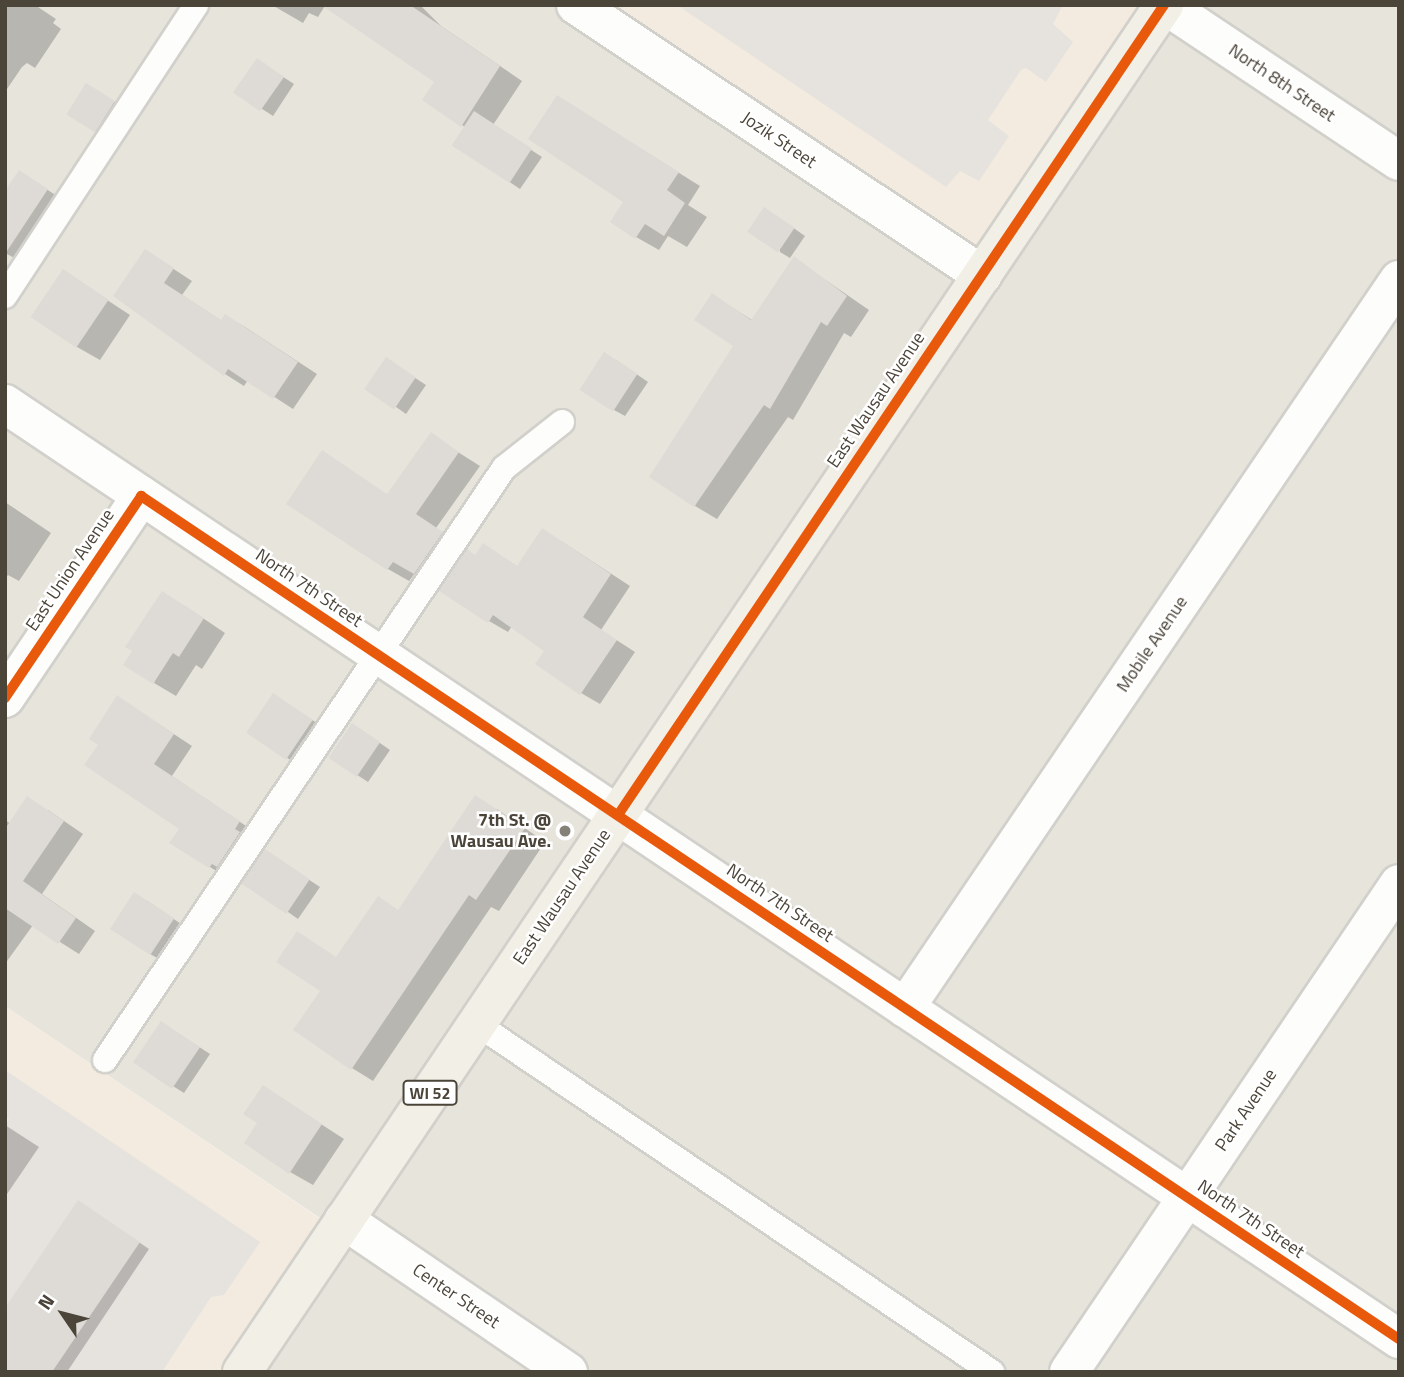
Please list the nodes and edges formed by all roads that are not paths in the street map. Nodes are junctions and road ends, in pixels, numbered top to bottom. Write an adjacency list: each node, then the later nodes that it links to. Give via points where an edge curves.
1 (196, 5): 7 (lane)
2 (576, 5): 5 (street, Jozik Street)
3 (1164, 5): 4 (street, North 8th Street); 5 (main road, East Wausau Avenue / WI 52)
4 (1399, 161)
5 (982, 275): 13 (main road, East Wausau Avenue / WI 52)
6 (1399, 280): 15 (street, Mobile Avenue)
7 (5, 296)
8 (5, 404): 10 (street, North 7th Street)
9 (562, 422): 11 (lane, via 505,468)
10 (141, 496): 11 (street, North 7th Street); 12 (street, East Union Avenue)
11 (377, 655): 13 (street, North 7th Street); 17 (lane)
12 (5, 698)
13 (618, 815): 15 (street, North 7th Street); 16 (main road, East Wausau Avenue / WI 52)
14 (1399, 884): 18 (street, Park Avenue)
15 (905, 1009): 18 (street, North 7th Street)
16 (477, 1024): 19 (main road, East Wausau Avenue / WI 52); 23 (lane)
17 (105, 1060)
18 (1187, 1197): 20 (street, North 7th Street); 24 (street, Park Avenue)
19 (344, 1220): 21 (main road, East Wausau Avenue / WI 52); 22 (street, Center Street)
20 (1399, 1339)
21 (242, 1372)
22 (568, 1372)
23 (992, 1372)
24 (1069, 1372)

